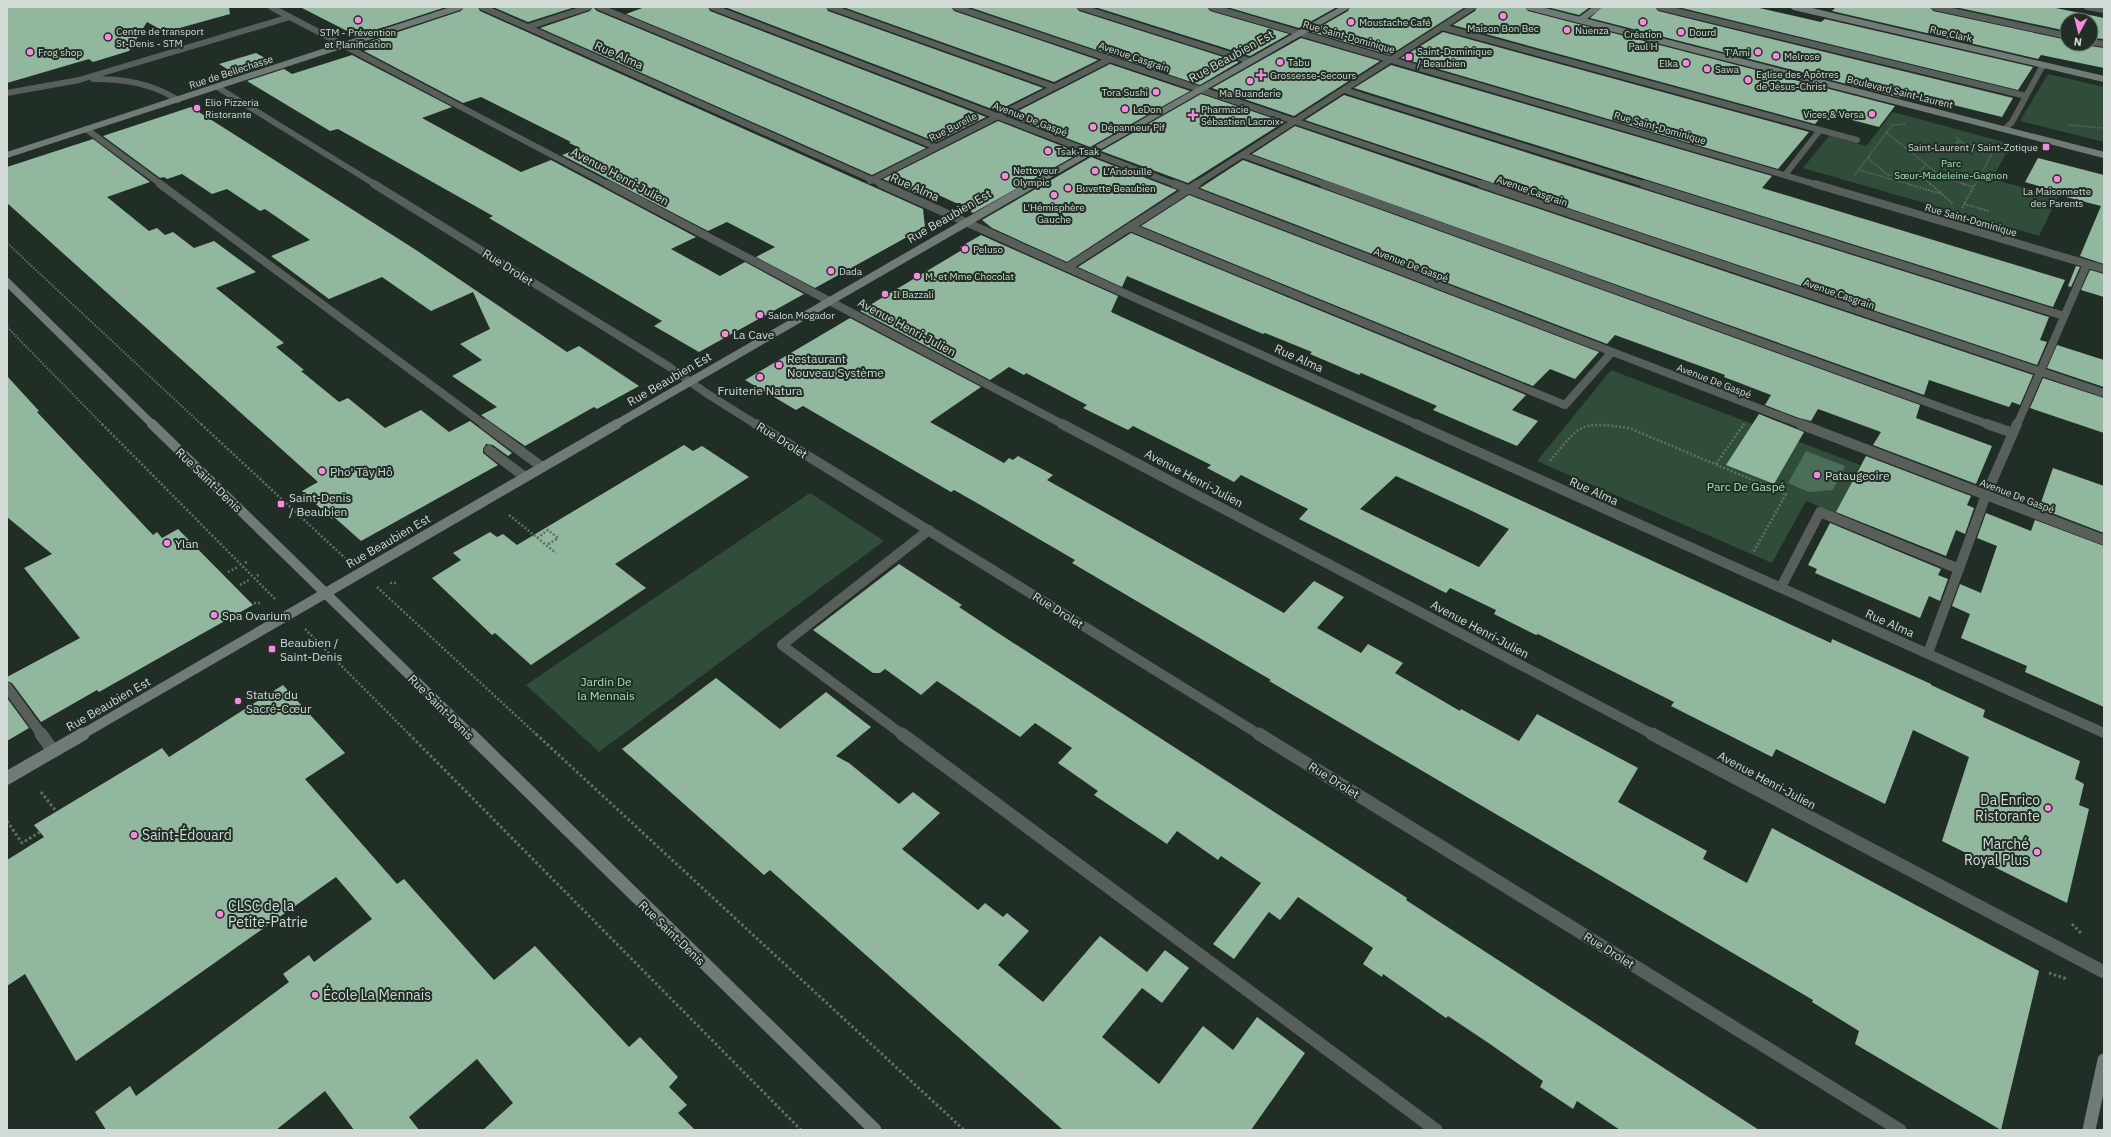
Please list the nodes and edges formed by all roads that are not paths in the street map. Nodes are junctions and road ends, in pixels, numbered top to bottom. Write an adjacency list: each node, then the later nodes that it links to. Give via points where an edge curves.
1 (271, 7): 20 (street, Avenue Henri-Julien)
2 (460, 7): 26 (street, Rue de Bellechasse)
3 (482, 7): 22 (street, Rue Alma)
4 (589, 7): 22 (street)
5 (599, 7): 46 (street)
6 (712, 7): 40 (street, Avenue De Gaspé)
7 (830, 7): 34 (street)
8 (955, 7): 27 (street, Avenue Casgrain)
9 (1080, 7): 29 (street)
10 (1211, 7): 24 (street, Rue Saint-Dominique)
11 (1346, 7): 24 (street, Rue Beaubien Est)
12 (1473, 7): 23 (street)
13 (1529, 7): 21 (street, Boulevard Saint-Laurent)
14 (1598, 7): 21 (street)
15 (1659, 7): 38 (street)
16 (1794, 7): 30 (street, Rue Clark)
17 (1934, 7): 25 (street)
18 (2087, 7): 19 (street)
19 (2104, 10)
20 (290, 17): 26 (street, Avenue Henri-Julien); 32 (street)
21 (1580, 20): 44 (street, Boulevard Saint-Laurent)
22 (528, 27): 52 (street, Rue Alma)
23 (1442, 27): 28 (street); 43 (street)
24 (1299, 33): 28 (street, Rue Saint-Dominique); 29 (street, Rue Beaubien Est)
25 (2059, 34)
26 (344, 45): 33 (street, Rue de Bellechasse); 60 (street, Avenue Henri-Julien)
27 (1110, 59): 34 (street, Rue Burelle); 35 (street, Avenue Casgrain)
28 (1391, 60): 36 (street); 51 (street, Rue Saint-Dominique)
29 (1250, 61): 35 (street, Rue Beaubien Est)
30 (2043, 65): 31 (street, Rue Clark); 38 (street)
31 (2104, 79)
32 (79, 80): 37 (street); 39 (street, via 115,79 150,84)
33 (217, 87): 39 (street, Rue de Bellechasse); 64 (street, Rue Drolet)
34 (1054, 87): 40 (street, Rue Burelle)
35 (1199, 89): 41 (street, Avenue Casgrain); 47 (street, Rue Beaubien Est)
36 (1344, 90): 41 (street); 61 (street)
37 (7, 93)
38 (2026, 96): 44 (street)
39 (178, 100): 42 (street, Rue de Bellechasse)
40 (996, 117): 46 (street, Rue Burelle); 47 (street, Avenue De Gaspé)
41 (1295, 122): 49 (street); 63 (street, Avenue Casgrain)
42 (86, 129): 48 (street, Rue de Bellechasse); 68 (street)
43 (1820, 130): 45 (street); 51 (street)
44 (2005, 130): 50 (street, Boulevard Saint-Laurent)
45 (1857, 140)
46 (936, 147): 52 (street, Rue Burelle)
47 (1088, 152): 53 (street, Avenue De Gaspé); 54 (street, Rue Beaubien Est)
48 (7, 155)
49 (1243, 155): 53 (street); 66 (street)
50 (2104, 155)
51 (1785, 176): 56 (street, Rue Saint-Dominique)
52 (870, 181): 54 (street, Rue Alma)
53 (1187, 190): 55 (street); 62 (street, Avenue De Gaspé)
54 (964, 222): 57 (street, Rue Alma); 60 (street, Rue Beaubien Est)
55 (1130, 227): 57 (street); 62 (street, via 1565,405)
56 (2087, 264): 58 (street, Rue Saint-Dominique); 61 (street)
57 (1068, 267): 74 (street, Rue Alma)
58 (2104, 269)
59 (7, 282): 75 (street, Rue Saint-Denis)
60 (829, 300): 64 (street, Rue Beaubien Est); 81 (street, Avenue Henri-Julien)
61 (2064, 316): 63 (street)
62 (1612, 352): 70 (street, Avenue De Gaspé)
63 (2040, 372): 65 (street, Avenue Casgrain); 66 (street)
64 (690, 381): 68 (street, Rue Beaubien Est); 71 (street, Rue Drolet)
65 (2104, 393)
66 (2013, 433): 70 (street)
67 (488, 450): 69 (street)
68 (542, 467): 69 (street, Rue Beaubien Est)
69 (525, 477): 75 (street, Rue Beaubien Est)
70 (1986, 495): 72 (street, Avenue De Gaspé); 73 (street)
71 (929, 530): 84 (street, via 782,645); 85 (street, Rue Drolet)
72 (2104, 540)
73 (1959, 569): 74 (street, via 1820,512); 76 (street)
74 (1781, 588): 76 (street, Rue Alma)
75 (325, 594): 79 (street, Rue Beaubien Est); 83 (street, Rue Saint-Denis)
76 (1928, 653): 78 (street, Rue Alma)
77 (7, 687): 79 (street)
78 (2104, 733)
79 (52, 751): 80 (street, Rue Beaubien Est)
80 (7, 778)
81 (2104, 972)
82 (2104, 1060): 86 (street)
83 (875, 1130)
84 (1436, 1130)
85 (1900, 1130)
86 (2089, 1130)

